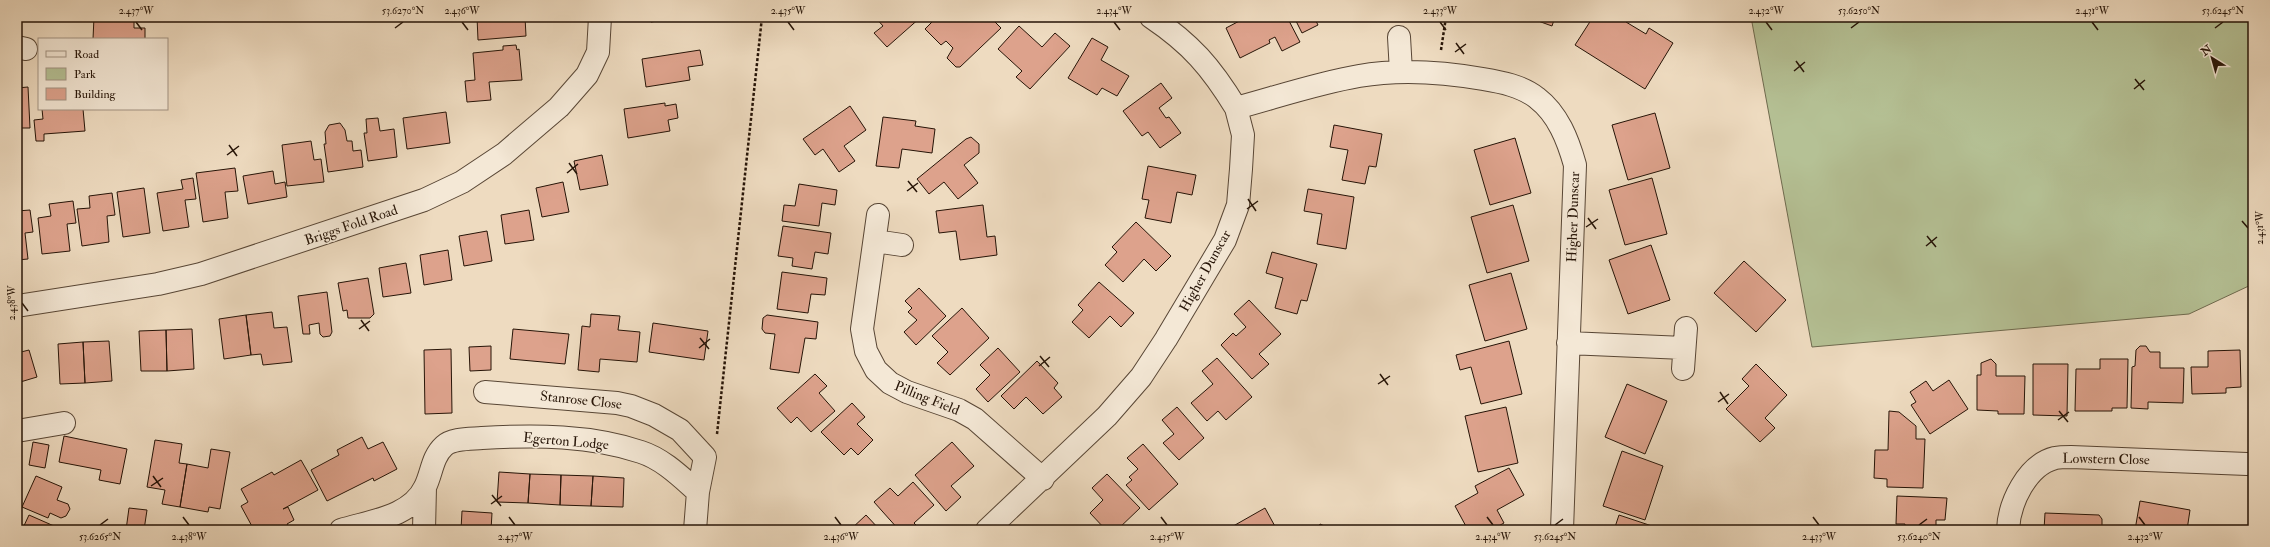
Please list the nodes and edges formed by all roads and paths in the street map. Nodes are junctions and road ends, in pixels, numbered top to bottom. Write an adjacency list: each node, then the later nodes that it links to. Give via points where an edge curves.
1 (600, 17): 12 (street, Briggs Fold Road, via 598,52 587,75 559,107 504,154 462,182 424,200 201,274 158,284)
2 (762, 17): 18 (path, via 719,430)
3 (1151, 17): 8 (street, via 1196,52 1216,76)
4 (1446, 17): 7 (path)
5 (1399, 37): 6 (street)
6 (1402, 72): 7 (street, Higher Dunscar); 8 (street, Higher Dunscar, via 1360,76)
7 (1437, 73): 13 (street, Higher Dunscar, via 1508,84 1537,98 1554,117 1568,141 1575,165)
8 (1236, 108): 20 (street, Higher Dunscar, via 1242,135 1242,169 1238,206 1225,240 1141,377 1107,416)
9 (878, 215): 10 (street, Pilling Field)
10 (875, 241): 11 (street); 20 (street, Pilling Field, via 862,329 866,351 876,370 890,383 907,392 959,410 975,419)
11 (902, 245)
12 (17, 306)
13 (1568, 343): 14 (street); 27 (street, Higher Dunscar)
14 (1684, 349)
15 (485, 392): 18 (street, Stanrose Close, via 617,402 631,406 654,415 680,430)
16 (64, 423): 17 (street)
17 (17, 431)
18 (705, 457): 22 (street)
19 (2251, 465): 28 (street, Lowstern Close, via 2055,458 2034,471 2020,488 2012,506)
20 (1043, 478): 26 (street, Higher Dunscar)
21 (425, 487): 22 (street, Egerton Lodge, via 432,463 444,445 462,439 531,435 602,442 642,452 670,467); 23 (street, Egerton Lodge, via 414,502 400,512); 24 (street)
22 (698, 492): 25 (street)
23 (342, 530)
24 (424, 530)
25 (695, 530)
26 (986, 530)
27 (1562, 530)
28 (2008, 530)

